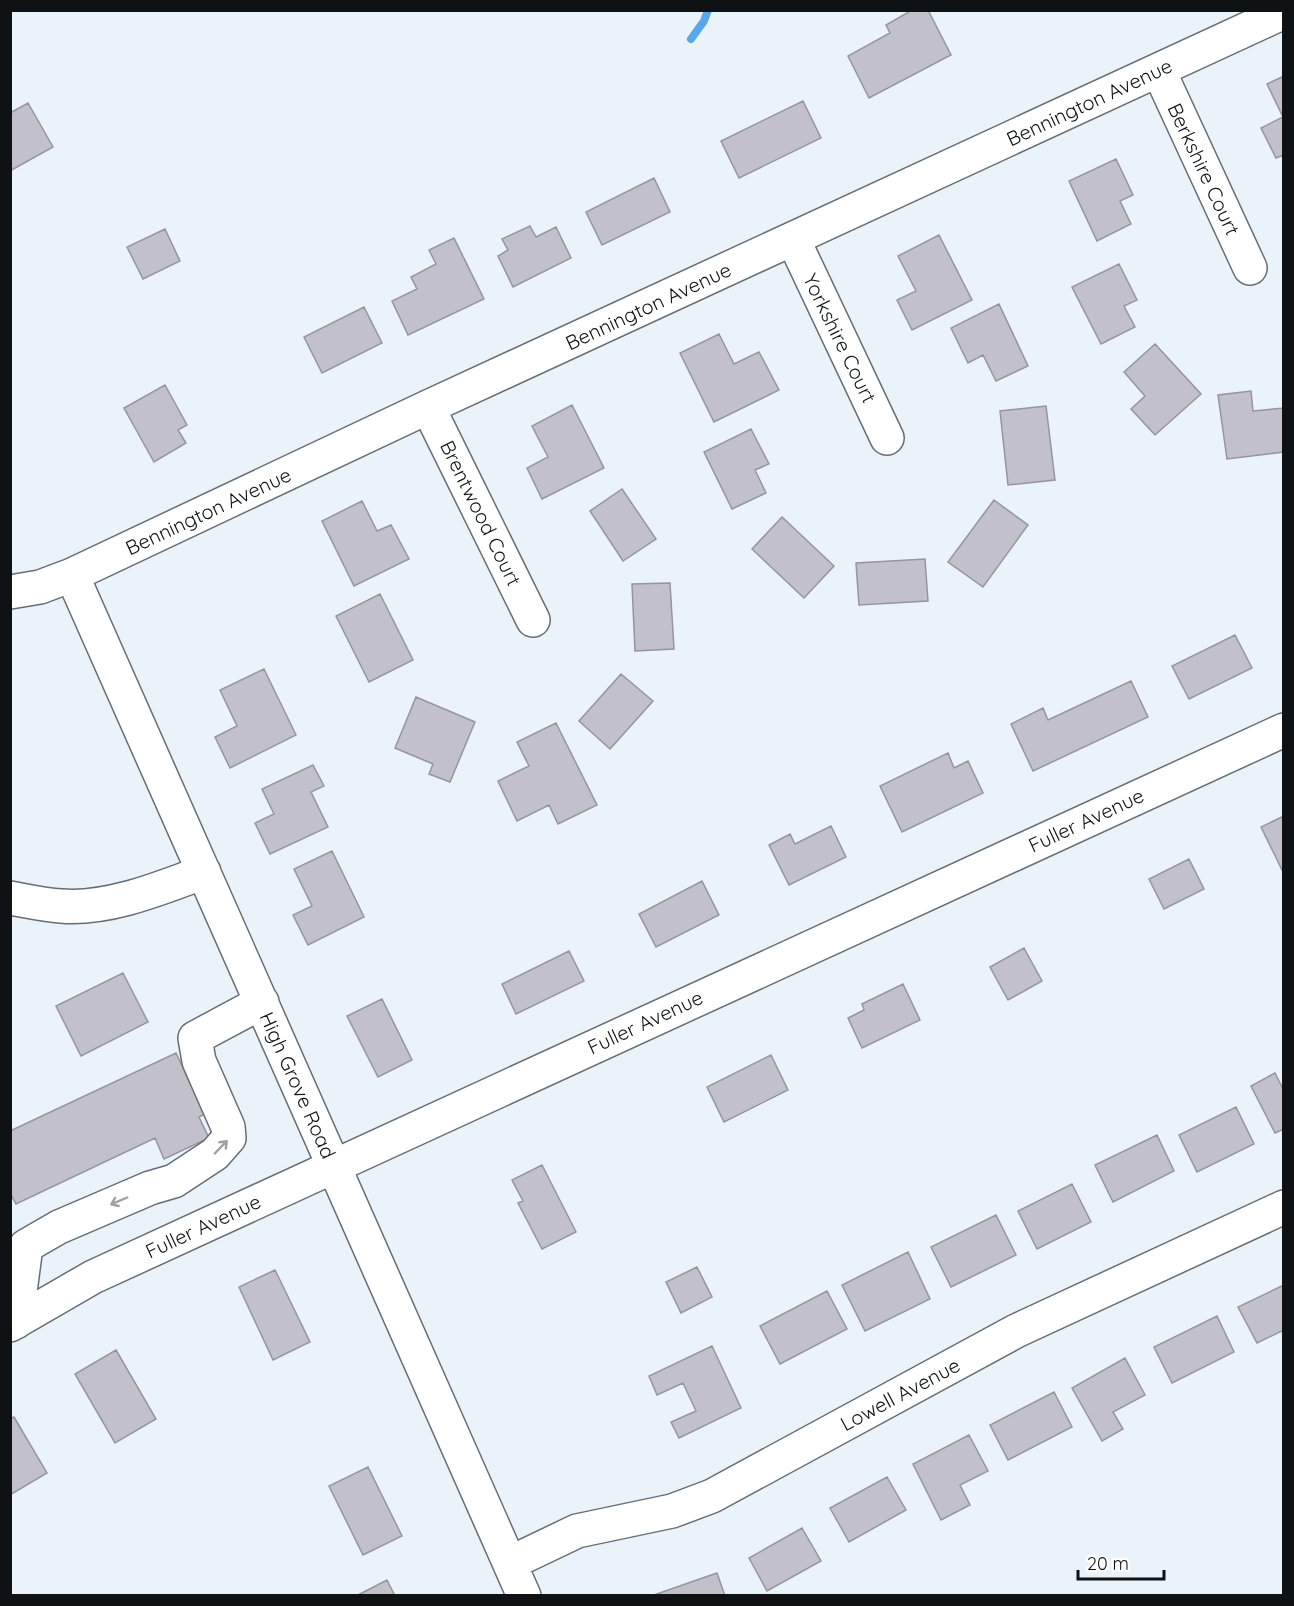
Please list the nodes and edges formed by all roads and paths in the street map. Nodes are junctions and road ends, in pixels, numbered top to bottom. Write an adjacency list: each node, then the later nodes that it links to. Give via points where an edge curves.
1 (1284, 12): 2 (street, Bennington Avenue)
2 (1159, 70): 3 (street, Bennington Avenue); 4 (street, Berkshire Court)
3 (793, 239): 5 (street, Bennington Avenue); 6 (street, Yorkshire Court)
4 (1250, 268)
5 (428, 407): 7 (street, Bennington Avenue); 9 (street, Brentwood Court)
6 (887, 438)
7 (72, 575): 8 (street, Bennington Avenue, via 40,587); 11 (street, High Grove Road)
8 (10, 592)
9 (533, 620)
10 (1284, 730): 14 (street, Fuller Avenue)
11 (204, 872): 12 (street, via 102,904 63,906); 13 (street, High Grove Road)
12 (10, 898)
13 (261, 1002): 14 (street, High Grove Road); 15 (street, one-way to 13, via 215,1154 230,1138 199,1061 195,1038)
14 (334, 1165): 17 (street, Fuller Avenue); 19 (street, High Grove Road)
15 (174, 1181): 17 (street); 18 (street, one-way to 18, via 59,1227 26,1246)
16 (1284, 1207): 19 (street, Lowell Avenue, via 1016,1331 712,1496 672,1510 577,1531)
17 (195, 1229): 18 (street, Fuller Avenue, via 93,1277)
18 (13, 1323)
19 (510, 1563): 20 (street, High Grove Road)
20 (524, 1596)

